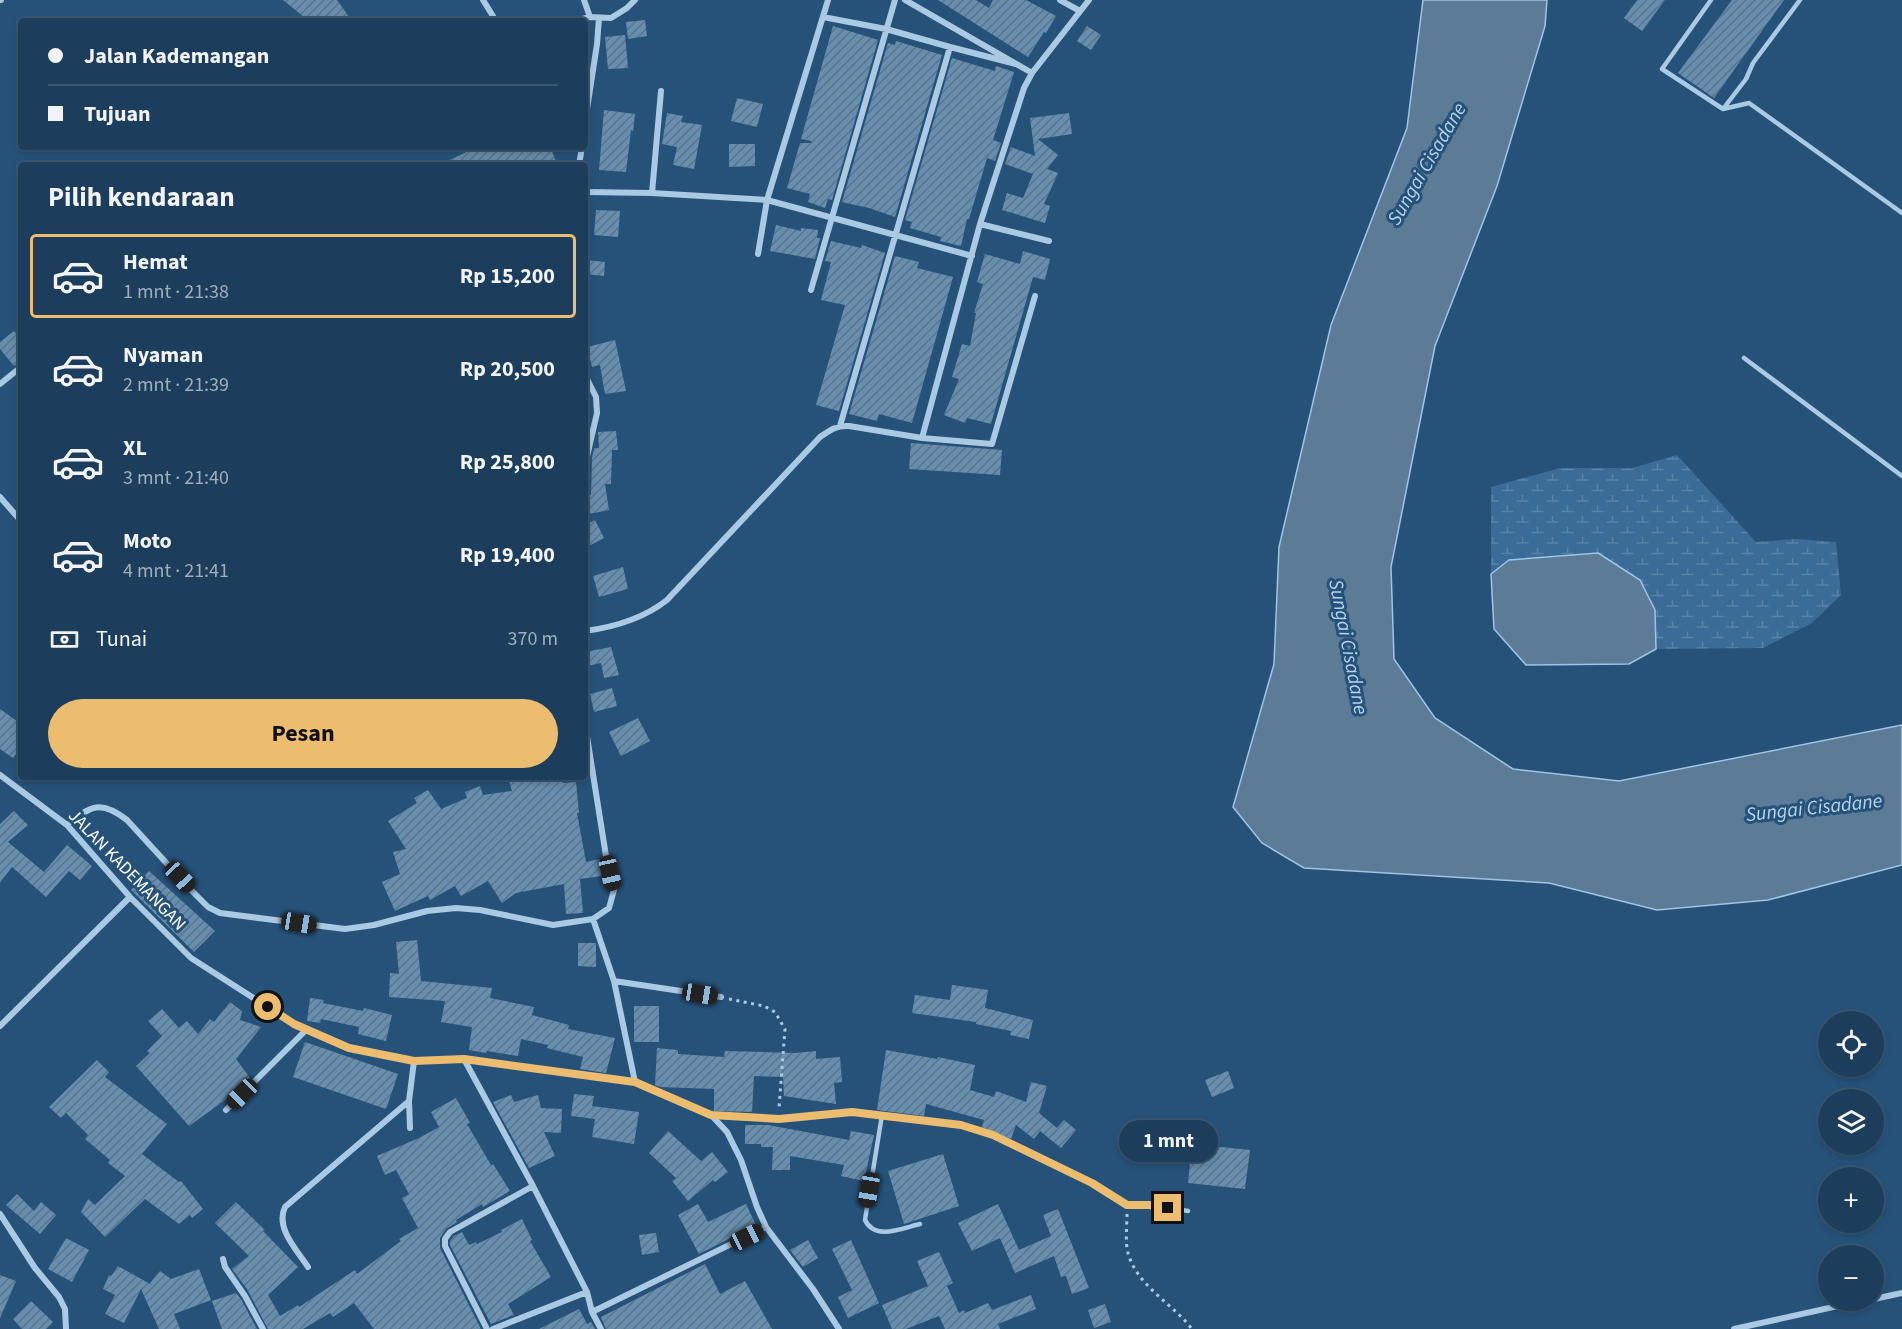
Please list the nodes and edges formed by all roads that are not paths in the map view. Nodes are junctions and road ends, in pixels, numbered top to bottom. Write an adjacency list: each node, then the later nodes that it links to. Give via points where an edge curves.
1 (483, 0): 14 (street)
2 (584, 0): 12 (street)
3 (635, 0): 16 (street, via 611,18)
4 (828, 0): 13 (street)
5 (895, 0): 17 (street)
6 (905, 0): 19 (street)
7 (1059, 0): 11 (street)
8 (1089, 0): 11 (street)
9 (1711, 0): 23 (lane, via 1662,69)
10 (1800, 0): 23 (lane)
11 (1080, 11): 20 (street)
12 (590, 17): 15 (street); 16 (street)
13 (823, 17): 17 (street); 26 (street)
14 (494, 18)
15 (586, 18)
16 (599, 18): 22 (street)
17 (886, 29): 18 (street); 28 (street)
18 (950, 47): 19 (street); 30 (street)
19 (1016, 64): 20 (street)
20 (1032, 73): 29 (street, via 1015,111)
21 (661, 91): 25 (street)
22 (588, 102)
23 (1723, 109): 27 (lane, via 1749,103)
24 (588, 192): 25 (street)
25 (652, 193): 26 (street)
26 (767, 201): 28 (street); 32 (street)
27 (1902, 213)
28 (832, 218): 30 (street); 34 (street)
29 (980, 224): 31 (street); 33 (street)
30 (896, 235): 33 (street); 40 (street)
31 (1049, 241)
32 (758, 254)
33 (972, 256): 41 (street)
34 (811, 290)
35 (1035, 296): 41 (street, via 992,444)
36 (1744, 358): 43 (lane)
37 (18, 369): 39 (street)
38 (588, 381): 42 (street, via 596,397 597,413)
39 (0, 384)
40 (840, 426): 41 (street); 46 (street, via 820,437 656,609 630,621)
41 (922, 438)
42 (588, 452)
43 (1902, 476)
44 (0, 497): 45 (street)
45 (18, 518)
46 (588, 631)
47 (588, 743): 51 (street, via 614,890 609,908)
48 (0, 775): 49 (street, JALAN KADEMANGAN)
49 (67, 825): 50 (street, JALAN KADEMANGAN); 51 (street, via 94,807 105,806 117,812 208,907 220,913 345,929 456,908 553,925)
50 (130, 897): 54 (street); 55 (street, JALAN KADEMANGAN, via 191,958)
51 (593, 919): 52 (street)
52 (614, 981): 53 (street); 58 (street)
53 (721, 997)
54 (0, 1026)
55 (306, 1030): 57 (street, JALAN KADEMANGAN, via 349,1048); 60 (street)
56 (464, 1059): 57 (street, JALAN KADEMANGAN); 58 (street, JALAN KADEMANGAN); 64 (street)
57 (414, 1061): 59 (street)
58 (635, 1082): 61 (street, JALAN KADEMANGAN)
59 (409, 1101): 63 (street); 70 (street, via 285,1207 282,1225)
60 (226, 1110)
61 (711, 1115): 62 (lane, via 779,1119 852,1112); 68 (street, JALAN KADEMANGAN, via 727,1132 741,1160)
62 (882, 1115): 65 (lane, via 961,1125 993,1135 1092,1183 1127,1205); 67 (lane, via 865,1220 879,1232)
63 (410, 1128)
64 (533, 1186): 71 (street); 78 (street, via 450,1232 445,1239)
65 (1188, 1211)
66 (0, 1214): 76 (street, via 59,1298)
67 (920, 1224)
68 (766, 1227): 75 (street); 81 (street, JALAN KADEMANGAN)
69 (223, 1259): 77 (street)
70 (308, 1267)
71 (587, 1293): 75 (street); 79 (street)
72 (1902, 1293): 73 (street)
73 (1884, 1297)
74 (1818, 1310): 82 (street)
75 (592, 1311): 80 (street)
76 (66, 1329)
77 (263, 1329)
78 (487, 1329)
79 (494, 1329)
80 (601, 1329)
81 (839, 1329)
82 (1734, 1329)

